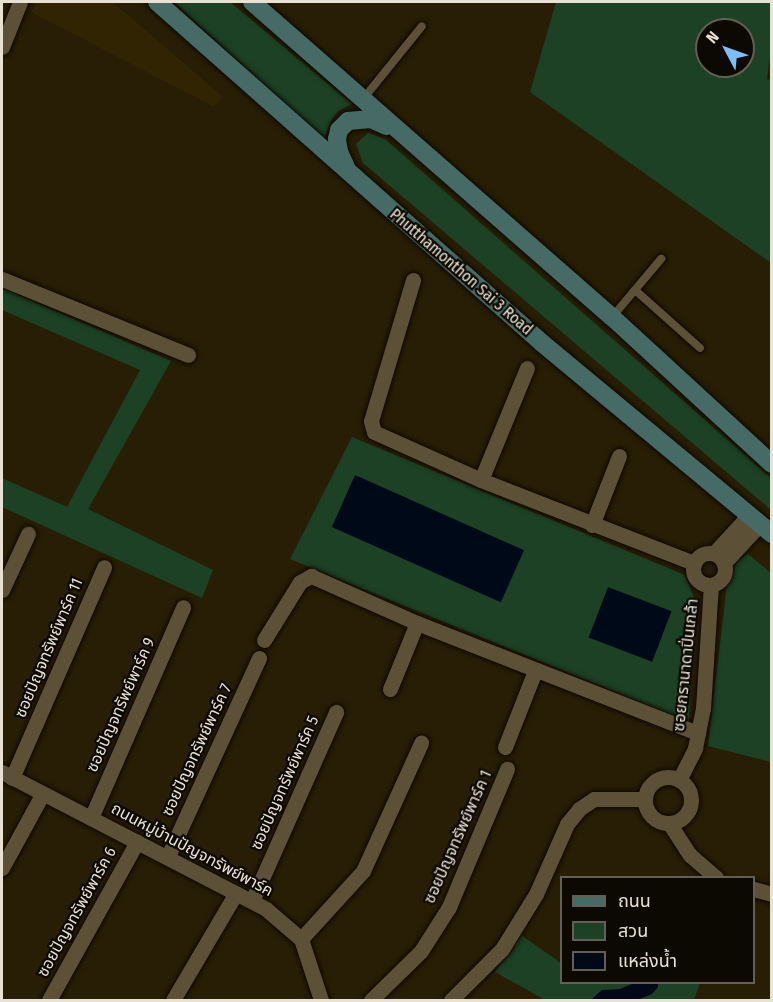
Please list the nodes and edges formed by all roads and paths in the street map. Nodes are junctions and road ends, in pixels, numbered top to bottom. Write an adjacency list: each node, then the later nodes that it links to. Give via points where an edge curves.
1 (20, 2): 5 (street)
2 (157, 2): 8 (main road, Phutthamonthon Sai 3 Road)
3 (252, 2): 6 (main road)
4 (422, 26): 6 (lane)
5 (2, 47)
6 (363, 99): 7 (main road)
7 (399, 131): 8 (main road, via 371,120 348,121 337,139 339,152); 13 (main road)
8 (354, 178): 20 (main road, Phutthamonthon Sai 3 Road, via 542,343)
9 (661, 259): 12 (lane)
10 (2, 279): 15 (street)
11 (413, 280): 19 (street, via 371,421 374,432)
12 (635, 290): 13 (lane); 14 (lane)
13 (612, 317): 18 (main road)
14 (700, 348)
15 (188, 355)
16 (527, 368): 19 (street)
17 (619, 456): 21 (street)
18 (771, 464)
19 (481, 480): 21 (street)
20 (760, 524): 23 (street, ซอยกรานาดาปิ่นเกล้า)
21 (592, 525): 24 (street)
22 (28, 534): 27 (street)
23 (719, 558): 24 (street, ซอยกรานาดาปิ่นเกล้า, via 699,557); 26 (street, ซอยกรานาดาปิ่นเกล้า, via 723,577)
24 (694, 563): 26 (street, ซอยกรานาดาปิ่นเกล้า, via 697,579)
25 (104, 567): 39 (street, ซอยปัญจทรัพย์พาร์ค 11)
26 (711, 585): 35 (street, ซอยกรานาดาปิ่นเกล้า)
27 (2, 590)
28 (183, 607): 43 (street, ซอยปัญจทรัพย์พาร์ค 9)
29 (417, 622): 30 (street, via 311,576 300,582); 32 (street); 33 (street)
30 (264, 640)
31 (259, 658): 46 (street, ซอยปัญจทรัพย์พาร์ค 7)
32 (535, 670): 35 (street); 37 (street)
33 (390, 689)
34 (336, 712): 52 (street, ซอยปัญจทรัพย์พาร์ค 5)
35 (698, 734): 40 (street, ซอยกรานาดาปิ่นเกล้า)
36 (421, 743): 53 (street, via 363,871)
37 (505, 747)
38 (507, 769): 57 (street, ซอยปัญจทรัพย์พาร์ค 1, via 450,907 421,951)
39 (7, 775): 41 (street, ถนนหมู่บ้านปัญจทรัพย์พาร์ค)
40 (679, 780): 42 (street, via 662,779 648,790); 44 (street, via 689,791 691,805 683,818)
41 (43, 793): 43 (street, ถนนหมู่บ้านปัญจทรัพย์พาร์ค); 47 (street)
42 (645, 799): 44 (street, via 652,816); 58 (street, via 594,799 579,809 567,824 536,894 502,949)
43 (92, 818): 45 (street, ถนนหมู่บ้านปัญจทรัพย์พาร์ค)
44 (669, 824): 48 (street, via 690,855)
45 (137, 842): 46 (street, ถนนหมู่บ้านปัญจทรัพย์พาร์ค); 54 (street, ซอยปัญจทรัพย์พาร์ค 6)
46 (168, 856): 50 (street, ถนนหมู่บ้านปัญจทรัพย์พาร์ค)
47 (2, 868)
48 (714, 876)
49 (755, 890): 51 (street)
50 (236, 892): 52 (street, ถนนหมู่บ้านปัญจทรัพย์พาร์ค); 55 (street)
51 (771, 894)
52 (252, 901): 53 (street, ถนนหมู่บ้านปัญจทรัพย์พาร์ค)
53 (301, 939): 56 (street)
54 (49, 1000)
55 (173, 1000)
56 (321, 1000)
57 (371, 1000)
58 (451, 1000)

